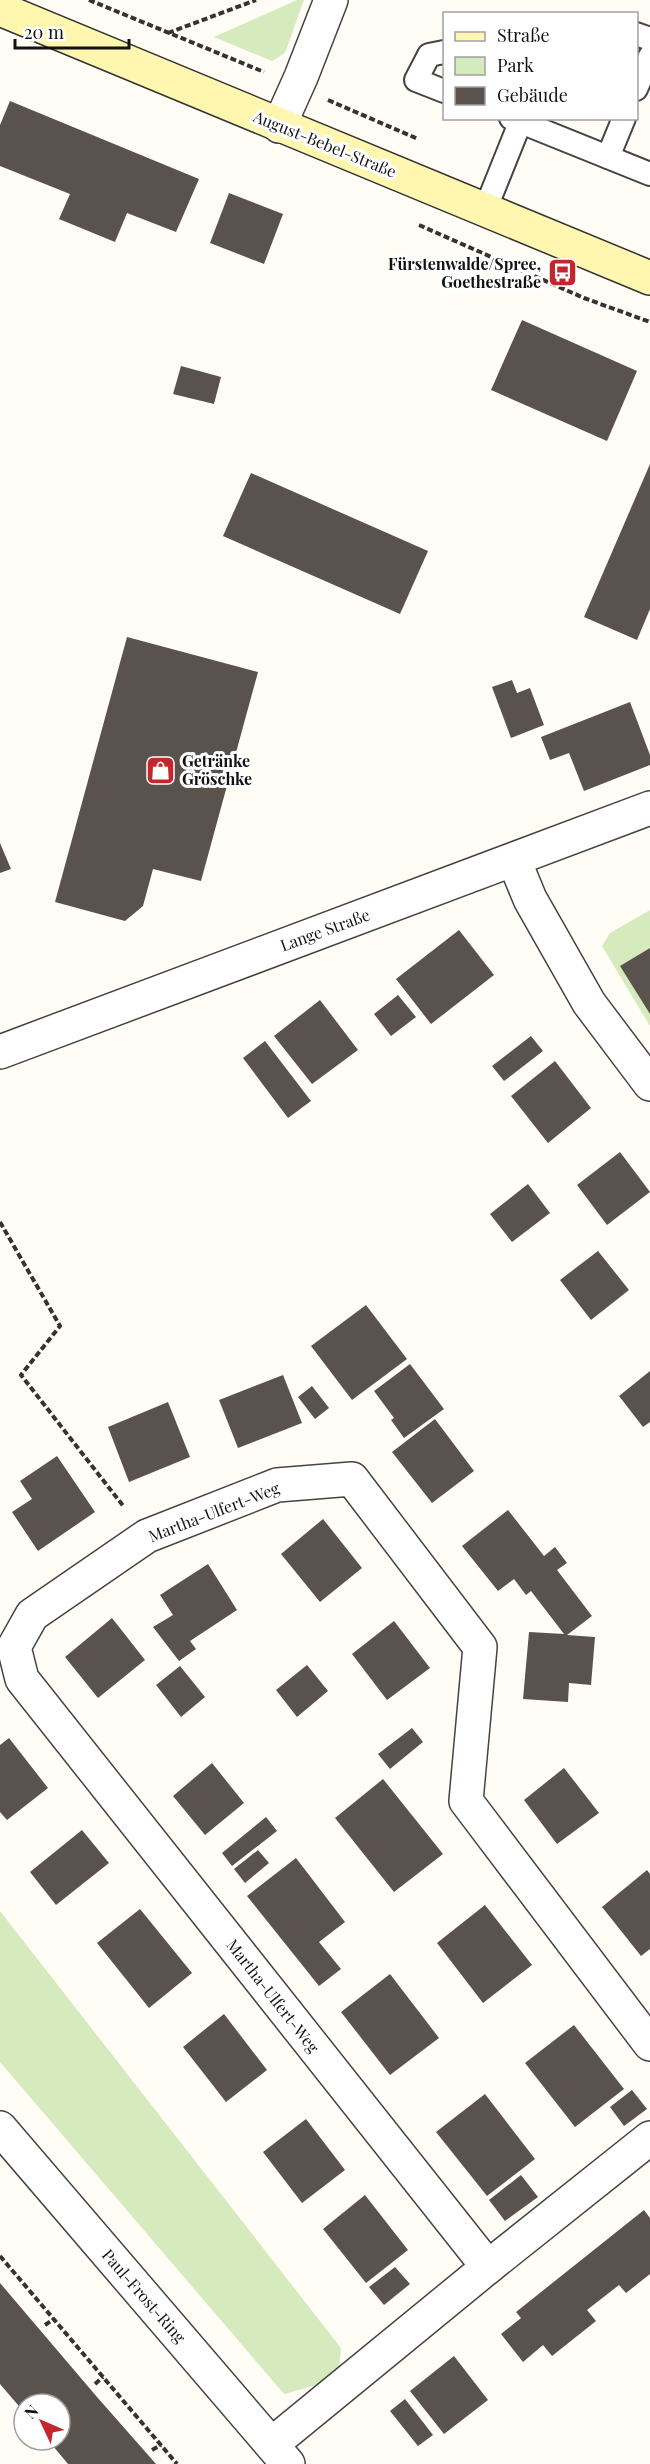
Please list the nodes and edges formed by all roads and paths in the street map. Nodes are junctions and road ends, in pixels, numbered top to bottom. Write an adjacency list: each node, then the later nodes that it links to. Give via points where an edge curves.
1 (89, 0): 5 (path)
2 (256, 0): 5 (path)
3 (331, 0): 9 (street)
4 (0, 9): 13 (main road, August-Bebel-Straße)
5 (167, 33): 9 (path)
6 (443, 52): 10 (lane, via 429,55 416,80)
7 (650, 56): 8 (lane)
8 (638, 84)
9 (297, 86): 13 (street); 14 (path)
10 (443, 92)
11 (518, 120): 15 (lane); 17 (lane)
12 (623, 120): 15 (lane)
13 (279, 126): 17 (main road, August-Bebel-Straße)
14 (421, 141)
15 (608, 157): 16 (lane)
16 (650, 174)
17 (485, 210): 19 (main road, August-Bebel-Straße)
18 (411, 221): 20 (path, via 584,298)
19 (650, 278)
20 (650, 322)
21 (650, 808): 22 (street, Lange Straße)
22 (514, 860): 23 (street, Lange Straße); 24 (street, via 530,899 589,1003)
23 (0, 1052)
24 (650, 1084)
25 (0, 1222): 26 (path, via 60,1326 21,1375)
26 (147, 1536): 27 (street, Martha-Ulfert-Weg, via 277,1485 352,1479 480,1647 466,1801); 31 (street, Martha-Ulfert-Weg, via 32,1615 14,1647 22,1679)
27 (650, 2044)
28 (0, 2128): 38 (street, Paul-Frost-Ring)
29 (650, 2138): 31 (street)
30 (0, 2256): 32 (path)
31 (488, 2267): 38 (street)
32 (54, 2319): 33 (path); 34 (path)
33 (45, 2325)
34 (104, 2378): 35 (path); 36 (path)
35 (95, 2384)
36 (161, 2445): 37 (path); 39 (path)
37 (152, 2451)
38 (280, 2454)
39 (177, 2464)

